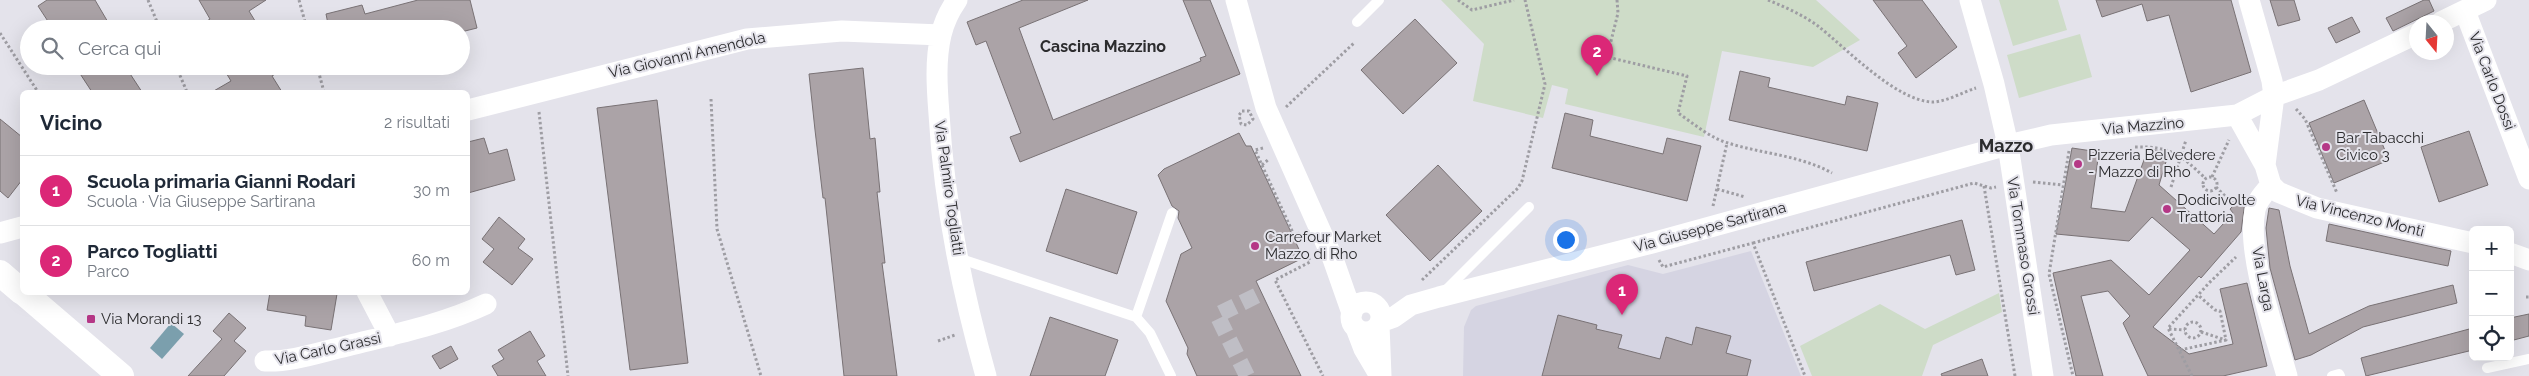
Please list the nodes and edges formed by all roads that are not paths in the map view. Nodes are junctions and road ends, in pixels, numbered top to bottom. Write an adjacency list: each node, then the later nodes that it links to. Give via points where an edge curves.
1 (957, 0): 10 (street, Via Palmiro Togliatti)
2 (1236, 0): 25 (street, via 1266,108)
3 (1379, 0): 9 (lane)
4 (1970, 0): 15 (street, Via Tommaso Grossi)
5 (2249, 0): 12 (street)
6 (2486, 0): 7 (street)
7 (2465, 11): 8 (street); 17 (street, Via Carlo Dossi)
8 (2454, 16)
9 (1357, 22)
10 (941, 35): 13 (street, Via Giovanni Amendola, via 842,32 747,39); 24 (street, Via Palmiro Togliatti, via 937,70 940,127)
11 (2409, 37): 12 (street, Via Mazzino, via 2319,80)
12 (2274, 96): 14 (street, Via Mazzino); 16 (street)
13 (470, 109)
14 (2236, 115): 15 (street, Via Mazzino, via 2051,135); 16 (street, Via Vincenzo Monti)
15 (2008, 145): 31 (street, Via Giuseppe Sartirana, via 1652,243); 44 (street, Via Tommaso Grossi)
16 (2268, 175): 22 (street, Via Vincenzo Monti, via 2275,190 2293,200); 45 (street, Via Larga, via 2255,212 2255,240 2262,281)
17 (2529, 179)
18 (1529, 207): 31 (lane)
19 (1172, 213): 34 (lane)
20 (20, 228): 21 (street)
21 (0, 233)
22 (2469, 242)
23 (2514, 254): 26 (street)
24 (958, 258): 34 (lane); 41 (street, Via Palmiro Togliatti, via 968,311)
25 (1333, 259): 33 (street); 35 (street)
26 (2529, 260)
27 (0, 273): 28 (street)
28 (20, 290)
29 (26, 295): 40 (street)
30 (369, 295): 36 (street, Via Carlo Grassi)
31 (1439, 297): 33 (street, Via Giuseppe Sartirana)
32 (486, 304): 36 (street, Via Carlo Grassi, via 441,323)
33 (1376, 313): 35 (street, via 1361,302); 43 (street, via 1381,343)
34 (1136, 317): 42 (lane, via 1150,333)
35 (1354, 320): 43 (street, via 1364,349)
36 (390, 336): 38 (street, Via Carlo Grassi, via 293,358)
37 (2529, 358): 39 (lane)
38 (265, 361)
39 (2487, 368)
40 (121, 376)
41 (986, 376)
42 (1171, 376)
43 (1380, 376)
44 (2043, 376)
45 (2287, 376)
46 (2332, 376): 47 (lane)
47 (2340, 376)

